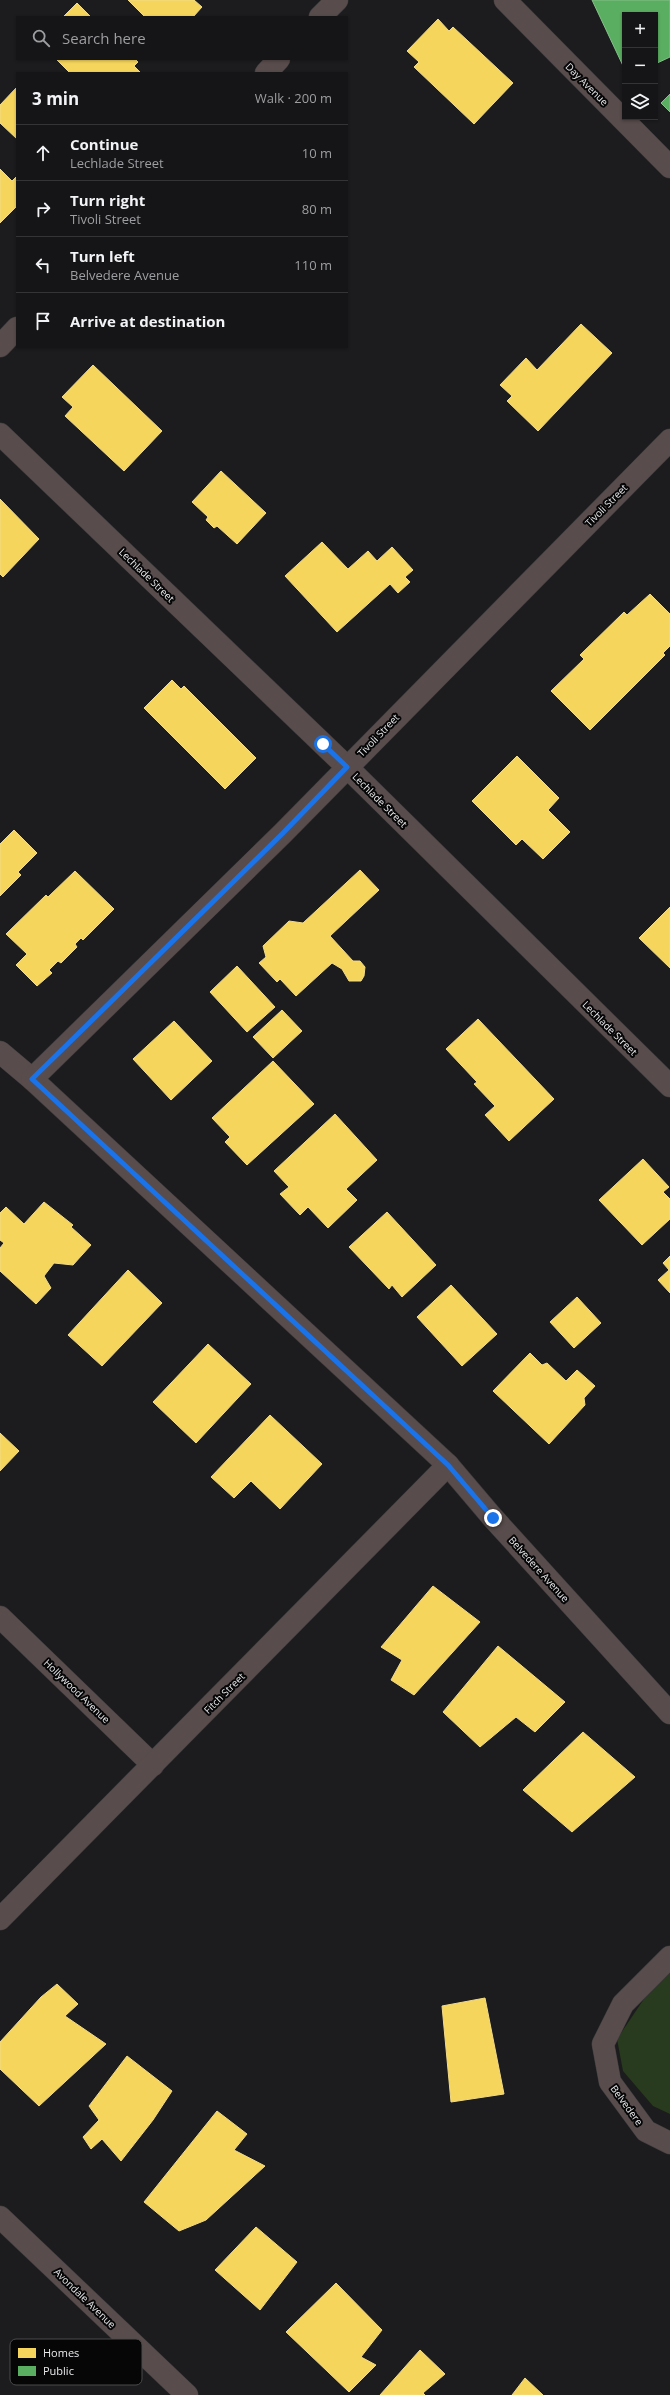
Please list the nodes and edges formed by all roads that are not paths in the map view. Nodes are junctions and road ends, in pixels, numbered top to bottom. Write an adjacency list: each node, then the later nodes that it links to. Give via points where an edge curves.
1 (337, 0): 3 (street)
2 (505, 0): 6 (street, Day Avenue)
3 (321, 16)
4 (278, 60): 5 (street)
5 (267, 72)
6 (670, 167)
7 (16, 329): 8 (street)
8 (0, 346)
9 (0, 434): 11 (street, Lechlade Street)
10 (670, 440): 11 (street, Tivoli Street)
11 (347, 767): 13 (street, Tivoli Street); 14 (street, Lechlade Street)
12 (0, 1052): 13 (street, Belvedere Avenue)
13 (32, 1079): 15 (street, Belvedere Avenue)
14 (670, 1086)
15 (448, 1465): 17 (street, Belvedere Avenue); 18 (street, Fitch Street)
16 (0, 1617): 18 (street, Hollywood Avenue)
17 (670, 1713)
18 (153, 1765): 19 (street, Fitch Street)
19 (0, 1919)
20 (670, 1957): 21 (street, Belvedere, via 623,2004 603,2044 610,2082 646,2131)
21 (670, 2143)
22 (0, 2218): 23 (street, Avondale Avenue)
23 (128, 2339)
24 (142, 2352): 25 (street, Avondale Avenue)
25 (187, 2395)

